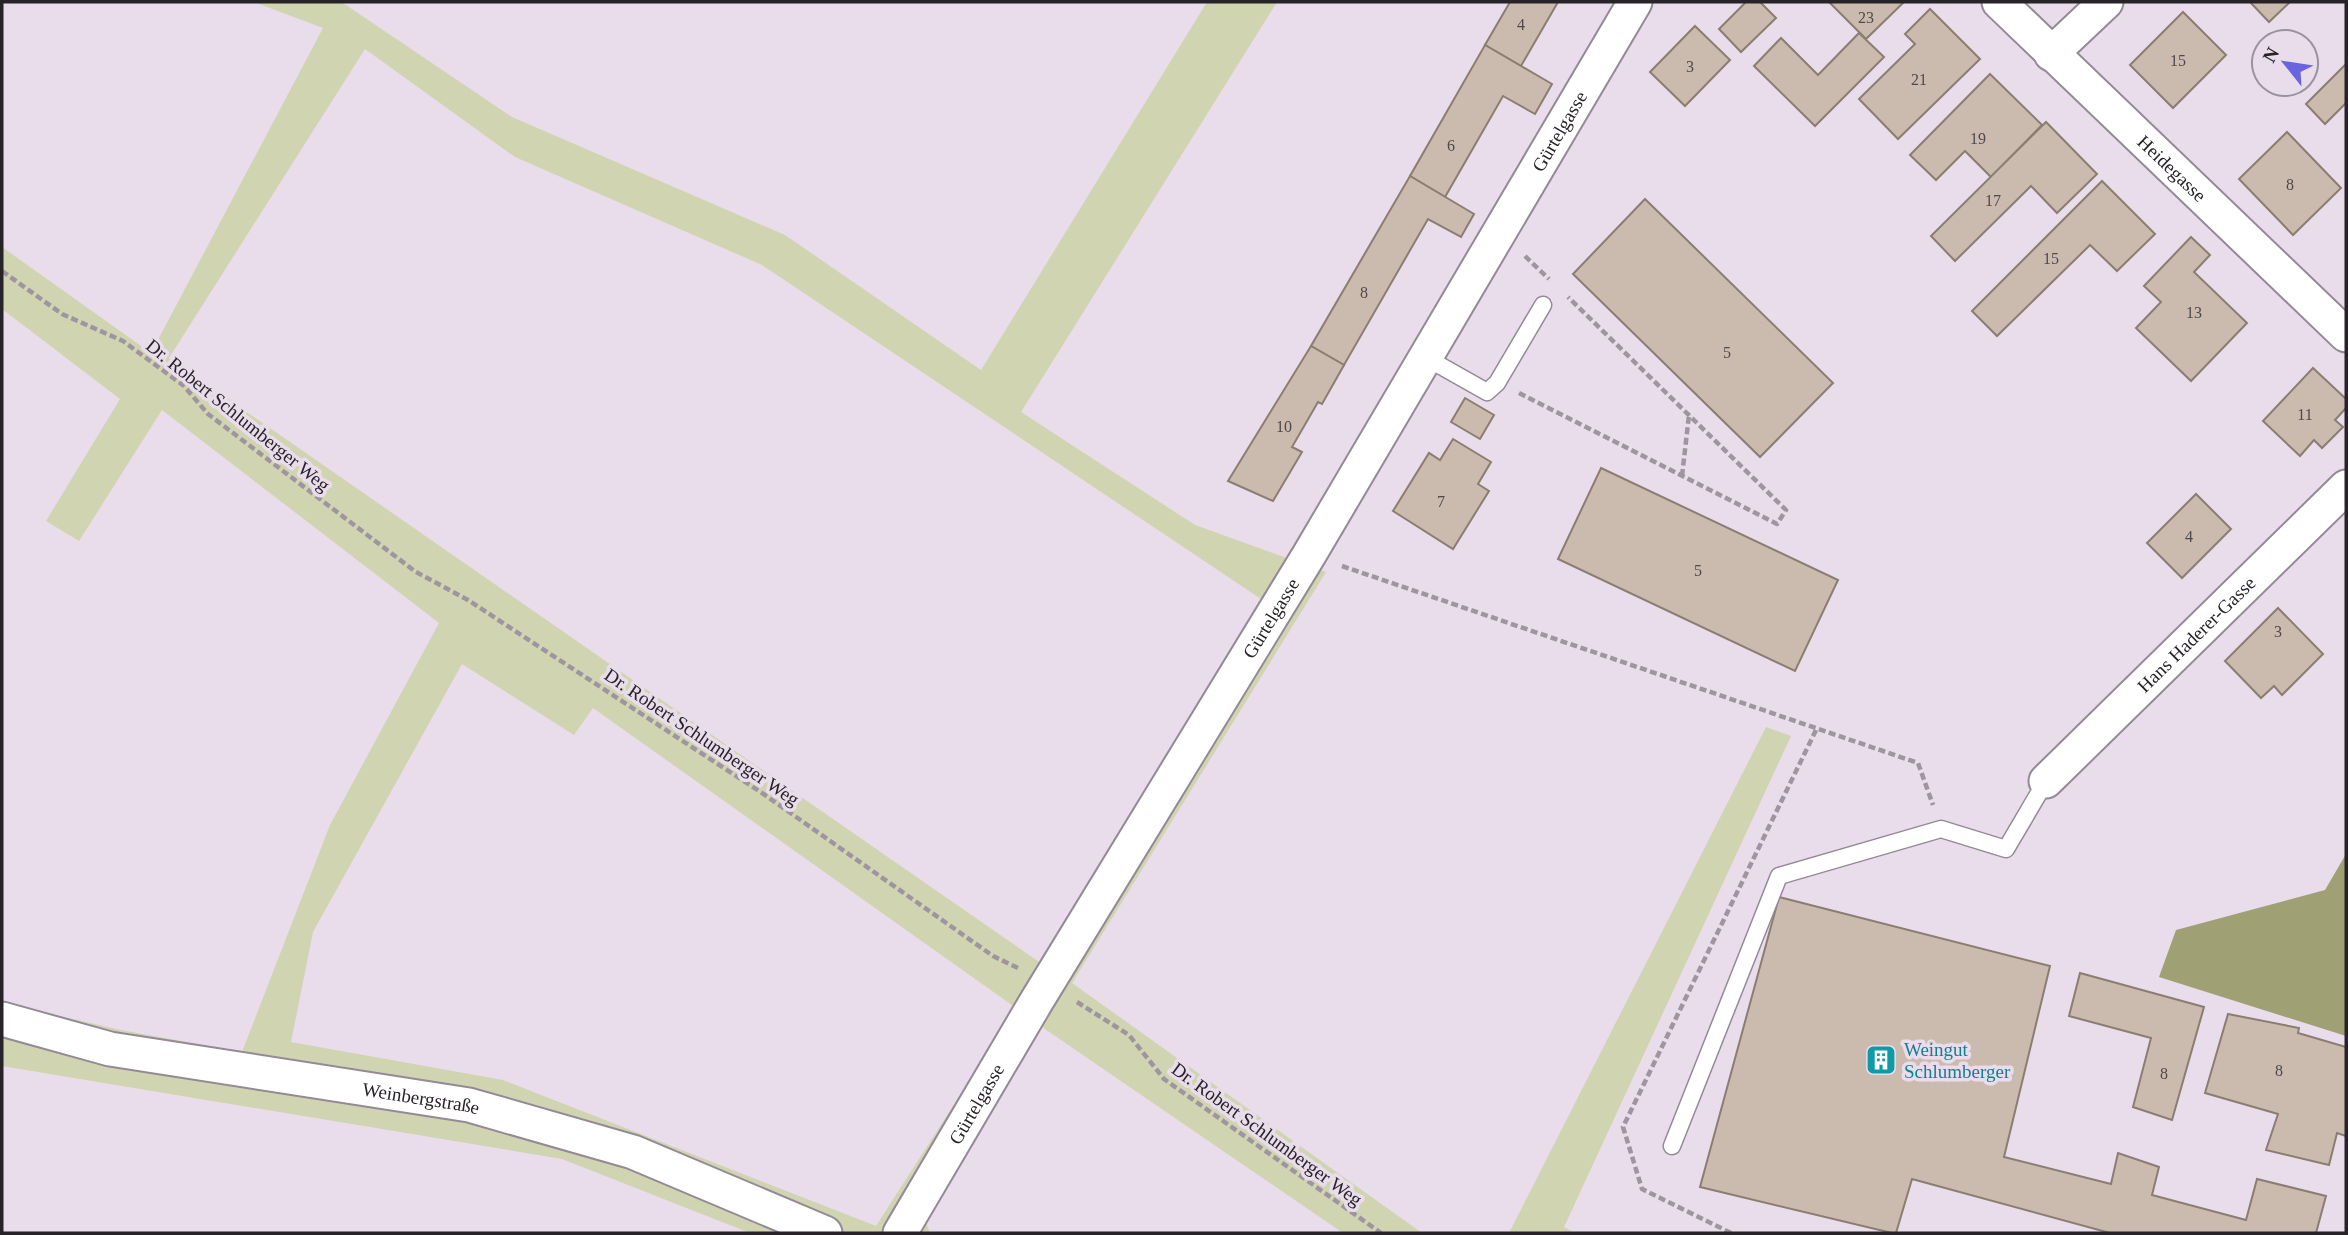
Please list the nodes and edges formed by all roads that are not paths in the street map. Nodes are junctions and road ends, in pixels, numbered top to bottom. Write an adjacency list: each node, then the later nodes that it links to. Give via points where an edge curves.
1 (1635, 2): 7 (street, Gürtelgasse)
2 (1999, 2): 4 (street, Heidegasse)
3 (2106, 2): 4 (street)
4 (2051, 54): 6 (street, Heidegasse)
5 (1543, 305): 7 (lane, via 1487,393)
6 (2344, 330)
7 (1425, 357): 13 (street, Gürtelgasse)
8 (2346, 487): 9 (street, Hans Haderer-Gasse)
9 (2046, 781): 11 (lane, via 2006,849 1941,829 1779,876)
10 (2, 1019): 12 (street, Weinbergstraße, via 110,1049 469,1105 633,1152)
11 (1672, 1146)
12 (825, 1233)
13 (900, 1233)

